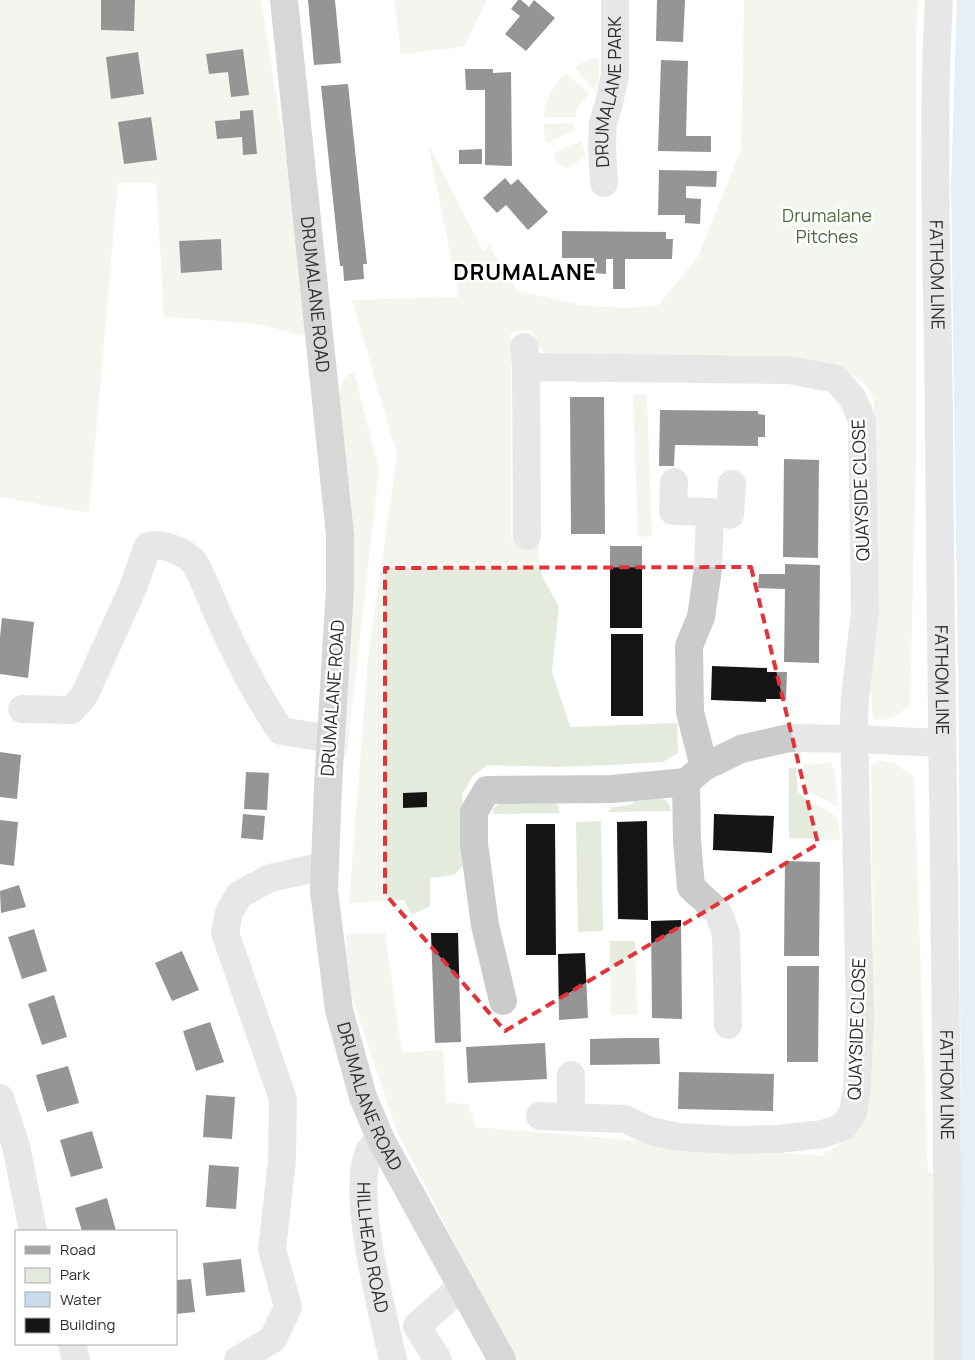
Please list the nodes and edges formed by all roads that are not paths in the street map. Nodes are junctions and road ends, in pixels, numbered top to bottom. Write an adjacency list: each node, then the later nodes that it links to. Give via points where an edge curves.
1 (284, 0): 11 (main road, DRUMALANE ROAD, via 340,535)
2 (615, 0): 4 (street, DRUMALANE PARK, via 615,74 603,123)
3 (939, 0): 12 (street, FATHOM LINE, via 936,165)
4 (604, 183)
5 (674, 482): 7 (street, via 673,511)
6 (732, 484): 7 (street, via 730,515)
7 (710, 512): 13 (street, via 708,569 701,617 689,646)
8 (527, 536): 10 (street, QUAYSIDE CLOSE, via 525,357 789,370 836,378 854,399 862,420 865,612 855,697)
9 (22, 709): 11 (street, via 71,710 84,696 132,590 148,546 157,544 173,549 194,562 261,703 281,731)
10 (854, 738): 12 (street); 13 (street, via 788,738 740,749); 20 (street, QUAYSIDE CLOSE, via 860,1018 854,1113 843,1127 822,1134 734,1140 680,1137 650,1131 625,1119)
11 (331, 739): 14 (main road, DRUMALANE ROAD)
12 (941, 743): 30 (street, FATHOM LINE)
13 (695, 775): 15 (street, via 612,789 487,790 474,812 474,844 485,925); 16 (street, via 687,841 692,886 718,912 726,934)
14 (325, 866): 21 (main road, DRUMALANE ROAD, via 324,891 339,1010 363,1097); 26 (street, via 270,878 240,895 229,912 225,933 283,1099 282,1161 272,1249 288,1307 273,1339)
15 (502, 1001)
16 (728, 1026)
17 (571, 1075): 20 (street)
18 (0, 1098): 22 (street, via 16,1146)
19 (540, 1116): 20 (street, QUAYSIDE CLOSE)
20 (570, 1117)
21 (381, 1140): 23 (main road, DRUMALANE ROAD); 27 (street, HILLHEAD ROAD, via 370,1148 363,1172 363,1192 372,1261)
22 (32, 1230)
23 (462, 1286): 28 (street, via 417,1326); 29 (main road, DRUMALANE ROAD)
24 (72, 1345): 25 (street)
25 (76, 1360)
26 (238, 1360)
27 (393, 1360)
28 (438, 1360)
29 (502, 1360)
30 (948, 1360)

